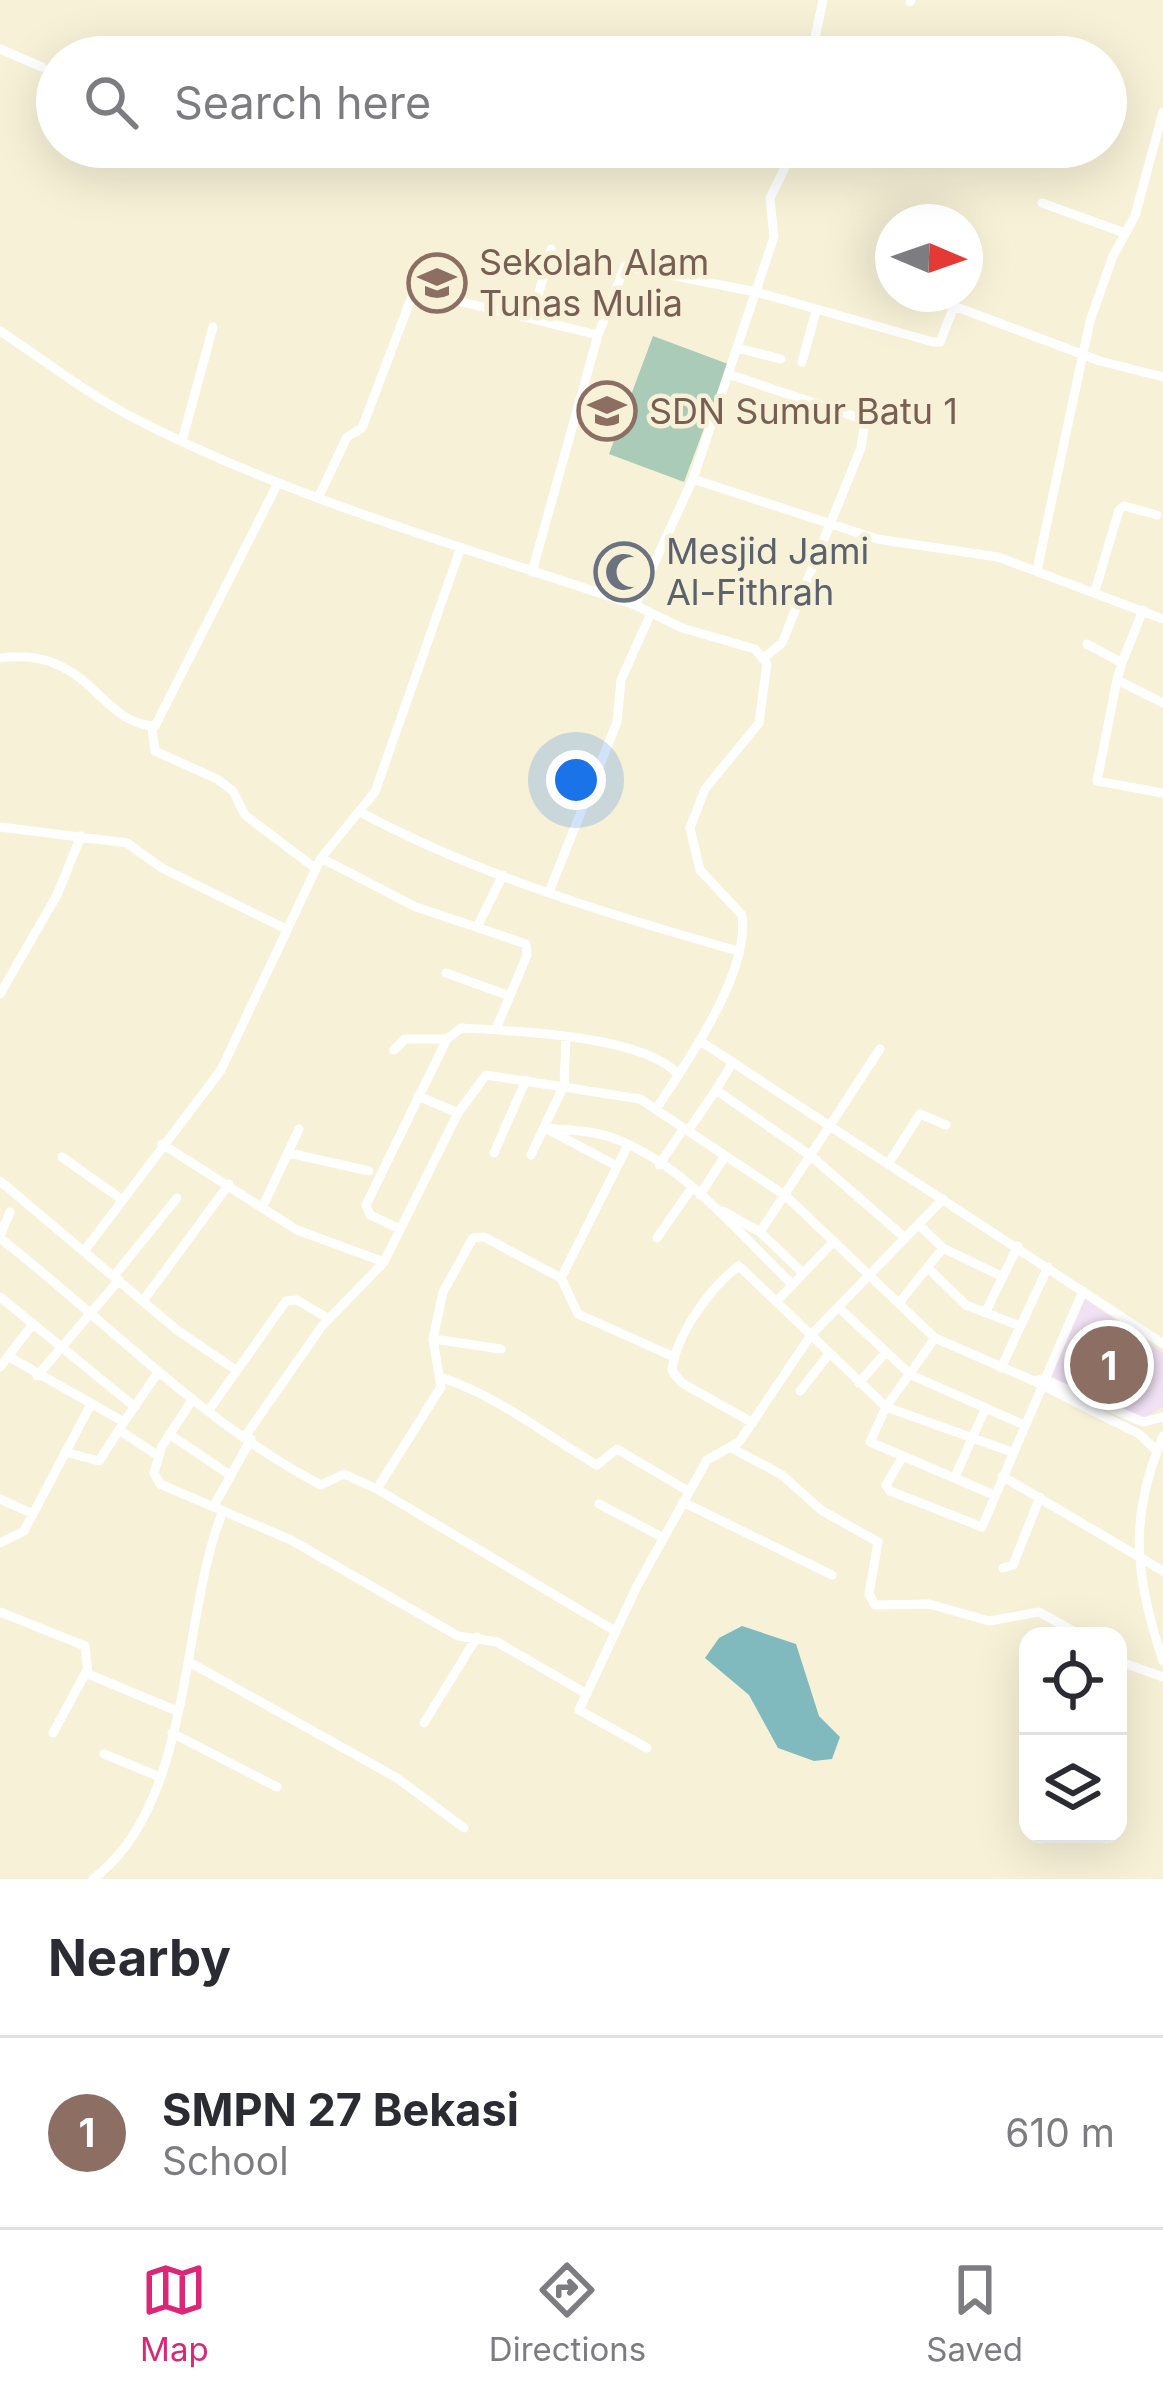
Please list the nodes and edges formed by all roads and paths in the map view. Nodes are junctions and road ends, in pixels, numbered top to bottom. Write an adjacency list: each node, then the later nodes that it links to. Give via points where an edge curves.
1 (823, 0): 2 (street)
2 (816, 36)
3 (0, 49): 4 (street)
4 (36, 64)
5 (1163, 112): 8 (street)
6 (785, 168): 10 (street, via 770,198 774,237)
7 (1042, 203): 8 (street)
8 (1125, 233): 17 (street)
9 (551, 249): 12 (street)
10 (756, 292): 11 (street); 15 (street, via 625,266); 16 (street)
11 (816, 311): 17 (street, via 940,342 959,308); 19 (street)
12 (532, 317): 15 (street); 25 (street, via 412,296 362,428 347,436)
13 (213, 327): 22 (street)
14 (0, 331): 22 (street, via 65,379)
15 (598, 335): 30 (street)
16 (736, 348): 18 (street); 20 (street)
17 (1084, 354): 21 (street); 29 (street)
18 (781, 359)
19 (802, 362)
20 (728, 374): 23 (street); 27 (street, via 865,420)
21 (1163, 377)
22 (182, 441): 24 (street)
23 (693, 479): 27 (street); 32 (street)
24 (278, 483): 25 (street); 42 (street)
25 (318, 498): 28 (street)
26 (1157, 515): 31 (street, via 1119,509)
27 (828, 525): 29 (street); 37 (street, via 782,644)
28 (461, 547): 30 (street); 44 (street, via 384,772)
29 (1036, 570): 31 (street)
30 (532, 572): 32 (street)
31 (1094, 591): 33 (street)
32 (635, 605): 34 (street)
33 (1143, 610): 35 (street); 39 (street)
34 (651, 613): 37 (street); 49 (street)
35 (1163, 619)
36 (1087, 644): 39 (street)
37 (765, 657): 52 (street, via 760,723 705,789 690,828 700,870 742,915)
38 (0, 658): 42 (street, via 34,654 61,662)
39 (1123, 663): 40 (street)
40 (1117, 680): 41 (street); 43 (street, via 1097,781)
41 (1163, 703)
42 (152, 728): 47 (street, via 155,752 217,779 245,815)
43 (1163, 793)
44 (362, 813): 47 (street); 48 (street)
45 (0, 827): 46 (street)
46 (81, 836): 51 (street, via 127,843); 54 (street)
47 (318, 863): 50 (street); 51 (street)
48 (503, 875): 49 (street); 50 (street)
49 (549, 892): 52 (street)
50 (477, 926): 55 (street, via 528,946)
51 (284, 928): 75 (street, via 232,1052)
52 (738, 951): 59 (street)
53 (446, 973): 55 (street)
54 (0, 994)
55 (507, 995): 56 (street)
56 (496, 1029): 57 (street); 58 (street, via 461,1028)
57 (566, 1038): 63 (street, via 652,1054); 65 (street)
58 (447, 1039): 61 (street, via 405,1039); 67 (street)
59 (700, 1041): 62 (street); 63 (street)
60 (880, 1049): 70 (street)
61 (394, 1050)
62 (734, 1063): 66 (street); 70 (street)
63 (679, 1075): 68 (street)
64 (526, 1080): 65 (street); 69 (street, via 486,1075); 78 (street)
65 (564, 1085): 68 (street, via 633,1096); 72 (street)
66 (716, 1090): 74 (street); 81 (street)
67 (418, 1096): 69 (street); 98 (street, via 366,1205)
68 (656, 1109): 74 (street)
69 (458, 1113): 98 (street)
70 (833, 1125): 81 (street); 83 (street)
71 (946, 1125): 83 (street, via 920,1114)
72 (544, 1128): 76 (street); 79 (street); 84 (street)
73 (299, 1130): 77 (street)
74 (686, 1130): 80 (street); 85 (street)
75 (162, 1144): 88 (street); 93 (street)
76 (628, 1145): 84 (street); 85 (street)
77 (289, 1153): 86 (street); 94 (street)
78 (494, 1153)
79 (531, 1154)
80 (724, 1156): 89 (street); 90 (street)
81 (811, 1156): 90 (street); 102 (street)
82 (62, 1157): 93 (street)
83 (890, 1161): 92 (street)
84 (615, 1165): 114 (street)
85 (659, 1165): 89 (street)
86 (369, 1171)
87 (0, 1181): 106 (street)
88 (229, 1184): 94 (street); 119 (street)
89 (696, 1192): 95 (street); 101 (street)
90 (786, 1196): 99 (street); 103 (street)
91 (177, 1198): 113 (street)
92 (943, 1198): 97 (street); 104 (street)
93 (121, 1199): 106 (street)
94 (265, 1204): 107 (street, via 297,1230)
95 (715, 1207): 99 (street); 115 (street)
96 (10, 1212): 100 (street)
97 (919, 1225): 102 (street); 105 (street)
98 (400, 1229): 107 (street)
99 (760, 1232): 110 (street)
100 (0, 1238): 123 (street)
101 (657, 1238)
102 (904, 1238): 111 (street)
103 (834, 1240): 110 (street); 111 (street)
104 (1018, 1246): 108 (street); 112 (street)
105 (943, 1248): 109 (street); 112 (street)
106 (85, 1250): 113 (street)
107 (384, 1262): 124 (street)
108 (1048, 1267): 116 (street); 126 (street)
109 (930, 1270): 120 (street); 122 (street, via 957,1300)
110 (803, 1274): 115 (street)
111 (869, 1274): 120 (street); 121 (street)
112 (1003, 1277): 122 (street)
113 (117, 1278): 119 (street); 123 (street)
114 (561, 1278): 129 (street, via 473,1238 443,1292); 135 (street, via 578,1314)
115 (792, 1285): 118 (street)
116 (1084, 1291): 130 (street); 145 (street)
117 (0, 1297): 125 (street)
118 (778, 1300): 127 (street); 135 (street, via 735,1267)
119 (143, 1301): 139 (street)
120 (898, 1303): 128 (street)
121 (838, 1307): 127 (street); 133 (street)
122 (985, 1312): 126 (street)
123 (90, 1313): 131 (street); 140 (street)
124 (328, 1318): 139 (street, via 289,1299); 160 (street)
125 (32, 1325): 131 (street); 136 (street)
126 (1020, 1326): 138 (street)
127 (811, 1335): 134 (street); 154 (street)
128 (935, 1338): 138 (street); 141 (street)
129 (433, 1339): 132 (street); 143 (street)
130 (1163, 1344)
131 (60, 1346): 142 (street); 149 (street)
132 (501, 1349)
133 (886, 1352): 141 (street); 144 (street)
134 (830, 1354): 144 (street); 146 (street)
135 (674, 1357): 154 (street, via 676,1379)
136 (11, 1358): 137 (street); 142 (street)
137 (0, 1367)
138 (1001, 1368): 145 (street)
139 (236, 1370): 152 (street)
140 (157, 1374): 147 (street); 149 (street)
141 (911, 1375): 150 (street); 151 (street)
142 (37, 1376): 148 (street)
143 (443, 1378): 171 (street); 172 (street, via 488,1395 597,1466 617,1449)
144 (859, 1383): 150 (street)
145 (1039, 1383): 155 (street); 157 (street)
146 (800, 1391)
147 (193, 1400): 152 (street); 158 (street)
148 (90, 1406): 156 (street); 165 (street)
149 (135, 1407): 156 (street)
150 (886, 1407): 161 (street); 167 (street, via 870,1442)
151 (985, 1409): 155 (street); 161 (street)
152 (209, 1410): 160 (street)
153 (1163, 1417): 157 (street)
154 (753, 1423): 162 (street)
155 (1022, 1424): 164 (street)
156 (121, 1426): 165 (street, via 95,1462); 166 (street)
157 (1141, 1428): 163 (street)
158 (169, 1434): 166 (street); 168 (street)
159 (1163, 1436): 163 (street)
160 (249, 1437): 168 (street); 171 (street, via 318,1485 344,1474)
161 (971, 1441): 164 (street); 170 (street)
162 (730, 1448): 172 (street, via 711,1455); 187 (street, via 878,1542 874,1605 929,1604 988,1621 1039,1612)
163 (1157, 1451): 182 (street, via 1142,1490)
164 (1012, 1452): 169 (street)
165 (65, 1453): 179 (street)
166 (157, 1455): 178 (street, via 156,1481)
167 (902, 1458): 170 (street); 173 (street, via 887,1488 948,1515 982,1527)
168 (230, 1475): 178 (street)
169 (1002, 1476): 173 (street); 174 (street)
170 (955, 1477): 173 (street)
171 (377, 1489): 188 (street)
172 (688, 1491): 176 (street)
173 (994, 1495)
174 (1040, 1497): 182 (street); 183 (street, via 1013,1565)
175 (0, 1499): 179 (street)
176 (683, 1502): 180 (street); 185 (street)
177 (599, 1504): 180 (street)
178 (218, 1509): 189 (street, via 326,1558 458,1636); 191 (street)
179 (33, 1514): 181 (street, via 19,1536)
180 (662, 1537): 188 (street)
181 (0, 1543)
182 (1136, 1553): 184 (street); 190 (street)
183 (1004, 1568)
184 (1163, 1571)
185 (832, 1575)
186 (0, 1612): 193 (street, via 85,1646)
187 (1066, 1627)
188 (615, 1631): 195 (street)
189 (477, 1637): 195 (street, via 508,1646); 197 (street)
190 (1163, 1661)
191 (191, 1663): 196 (street); 204 (street, via 398,1778)
192 (1127, 1664): 194 (street)
193 (86, 1672): 196 (street); 199 (street)
194 (1163, 1677)
195 (587, 1694): 200 (street, via 581,1715)
196 (177, 1712): 198 (street)
197 (424, 1723)
198 (172, 1732): 202 (street); 203 (street)
199 (53, 1733)
200 (647, 1748)
201 (104, 1754): 202 (street)
202 (160, 1777): 205 (street, via 129,1840)
203 (277, 1787)
204 (464, 1828)
205 (93, 1879)

